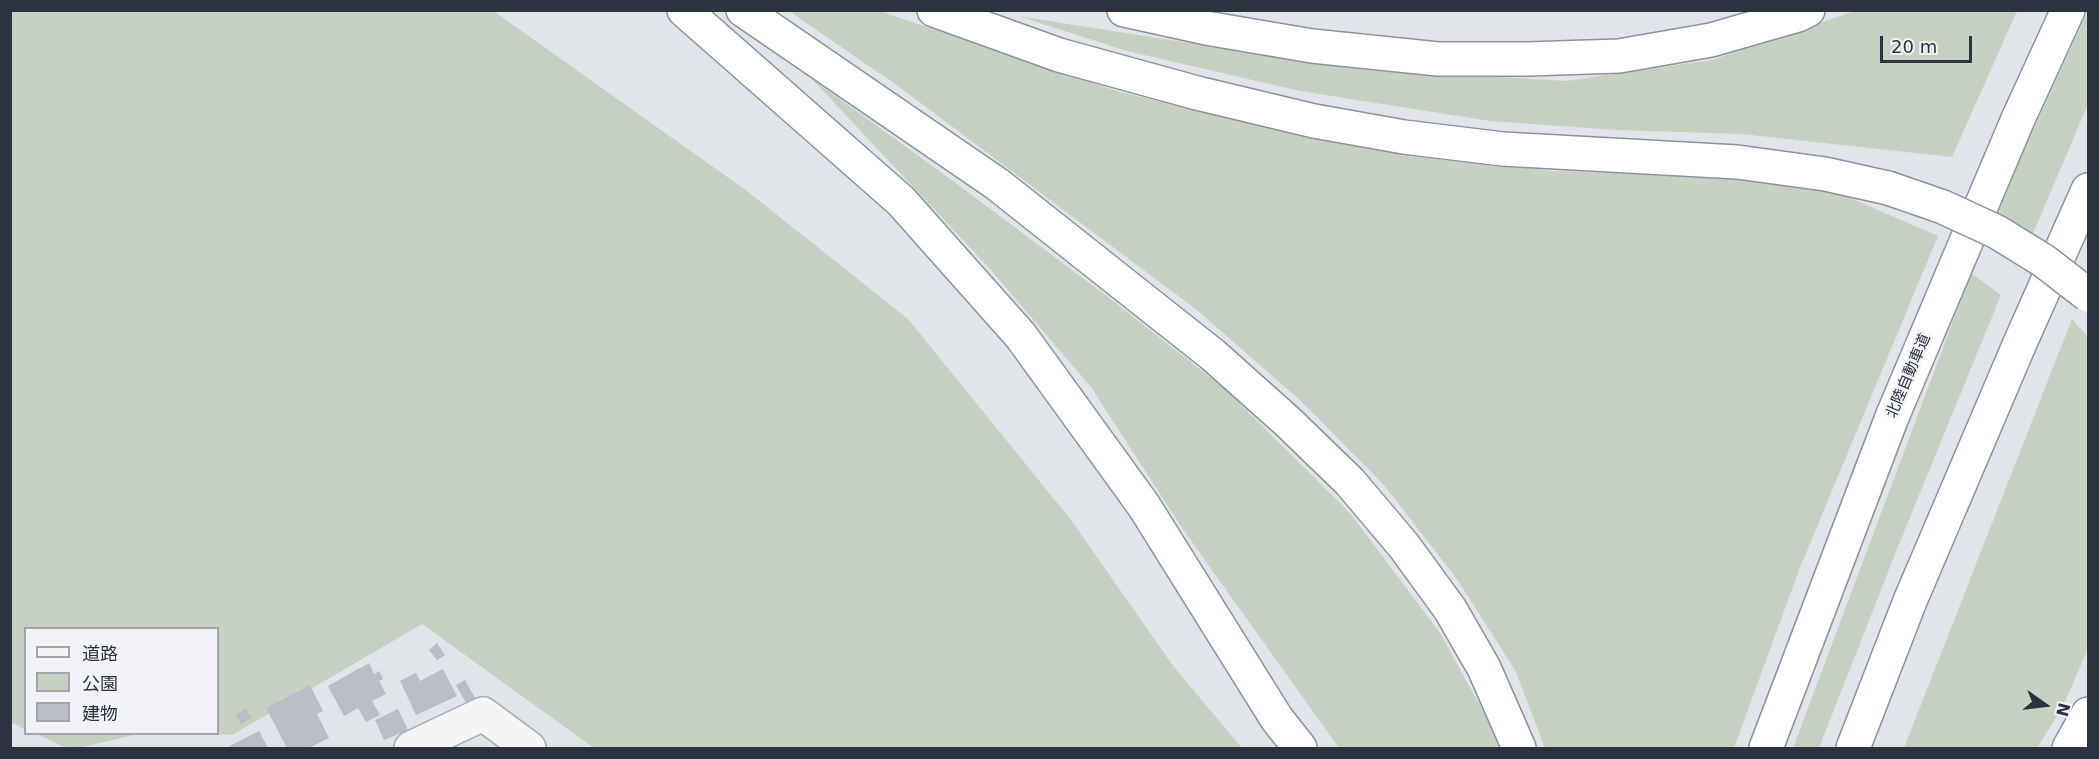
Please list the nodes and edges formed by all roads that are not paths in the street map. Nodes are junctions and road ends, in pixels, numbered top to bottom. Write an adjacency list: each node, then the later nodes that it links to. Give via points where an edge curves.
1 (684, 10): 12 (highway, via 901,201 1021,336 1144,506 1277,719)
2 (743, 10): 13 (highway, via 997,184 1213,355 1288,422 1358,491 1450,609 1484,668)
3 (934, 10): 8 (highway, bridge, via 1059,56 1314,121 1503,149 1737,162 1825,174 1888,188 1997,232 2044,261)
4 (1124, 10): 5 (highway, via 1312,46 1438,59 1619,56 1711,40)
5 (1808, 10)
6 (2068, 10): 14 (highway, 北陸自動車道, via 1892,417)
7 (2088, 190): 15 (highway, via 1914,590)
8 (2088, 296)
9 (2088, 714): 16 (highway)
10 (411, 748): 11 (street, via 483,714)
11 (529, 748)
12 (1300, 748)
13 (1519, 748)
14 (1766, 748)
15 (1853, 748)
16 (2069, 748)

